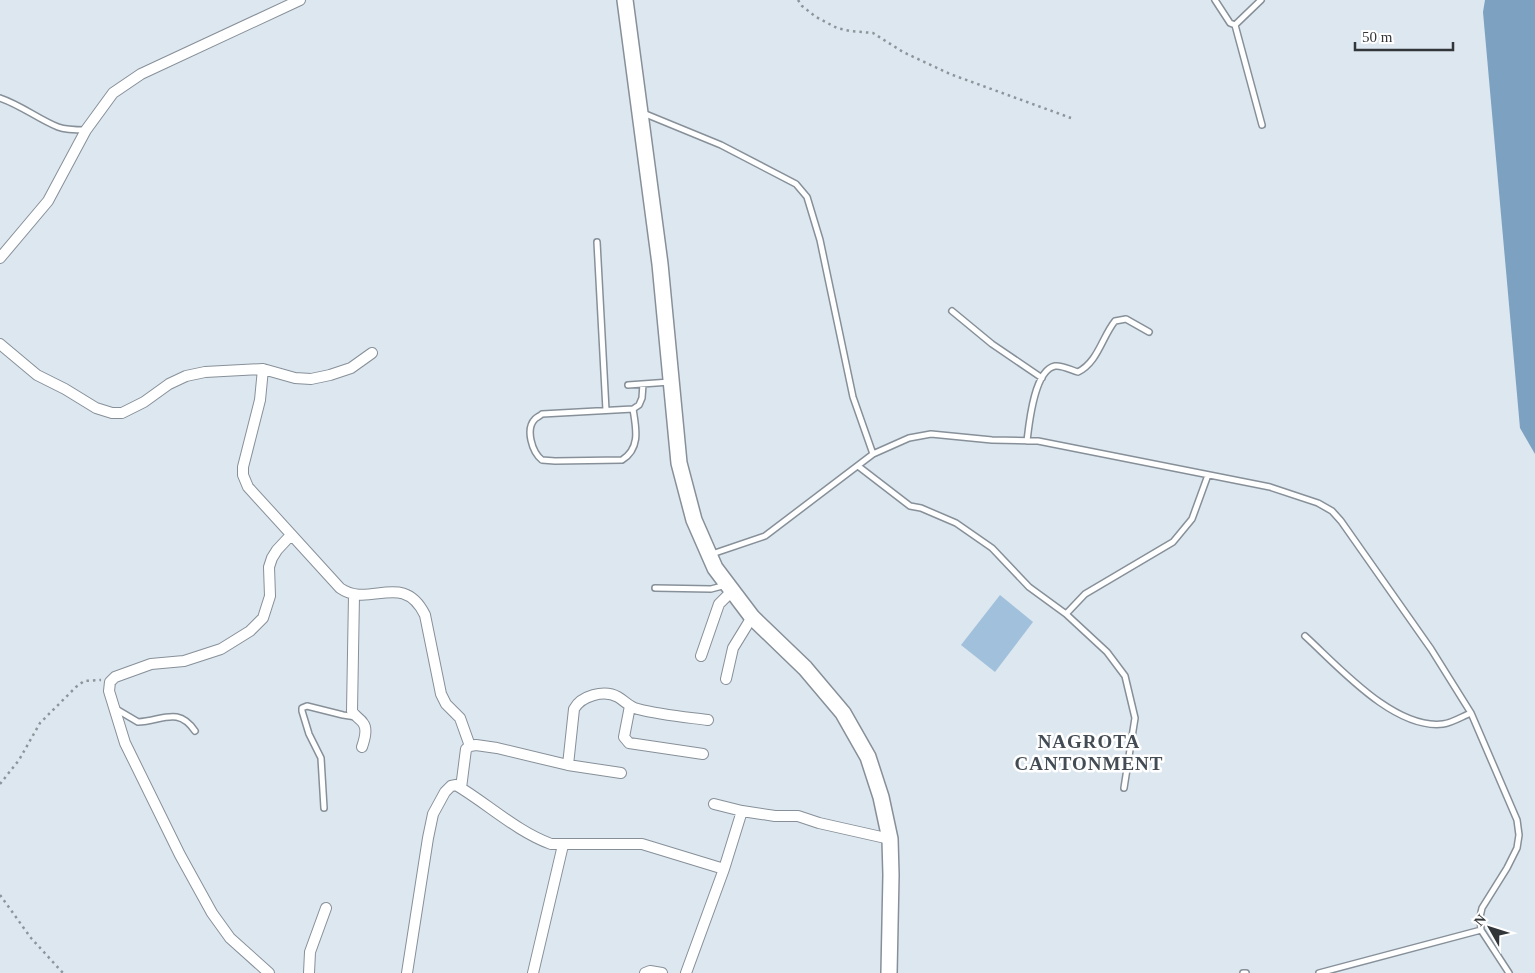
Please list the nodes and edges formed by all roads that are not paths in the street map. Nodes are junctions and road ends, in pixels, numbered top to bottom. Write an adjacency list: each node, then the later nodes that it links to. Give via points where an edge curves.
1 (300, 0): 9 (street, via 126,83 113,93)
2 (626, 0): 7 (main road)
3 (1215, 0): 5 (lane, via 1230,22)
4 (1261, 0): 5 (lane)
5 (1235, 24): 8 (lane)
6 (0, 98): 9 (lane, via 58,127)
7 (640, 111): 18 (main road); 24 (lane, via 721,145 796,184 807,197 820,240 853,397)
8 (1262, 125)
9 (86, 130): 11 (street, via 48,201)
10 (597, 242): 22 (lane)
11 (0, 258)
12 (952, 311): 17 (lane, via 992,344)
13 (1149, 332): 17 (lane, via 1126,319 1115,321 1084,369 1078,372 1056,365 1048,368)
14 (0, 344): 16 (street, via 37,375 96,408 112,413 122,413 186,376 205,372)
15 (372, 353): 16 (street, via 350,368 311,379)
16 (263, 370): 27 (street, via 260,400 243,475 248,488)
17 (1042, 378): 23 (lane, via 1032,406)
18 (672, 382): 19 (lane); 28 (main road, via 679,463 694,520)
19 (643, 384): 20 (lane); 21 (lane, via 639,405)
20 (628, 385)
21 (633, 409): 22 (lane); 22 (lane, via 637,438 628,456 622,460 555,461 538,457 531,440 531,425 542,414)
22 (606, 410)
23 (1028, 441): 24 (lane, via 931,434 909,438); 26 (lane)
24 (873, 454): 25 (lane)
25 (858, 466): 28 (lane, via 765,536); 32 (lane, via 910,506 956,523 992,548 1029,587)
26 (1208, 475): 32 (lane, via 1192,519 1173,542 1085,594); 39 (lane, via 1270,487 1332,510 1431,649)
27 (291, 535): 31 (street, via 340,588); 38 (street, via 272,558 269,567 270,596 263,618 250,631 221,649 184,661 150,664 115,677 108,691)
28 (710, 555): 30 (main road)
29 (654, 588): 30 (lane)
30 (730, 588): 33 (main road); 35 (street, via 719,604)
31 (354, 595): 40 (street, via 352,711); 43 (street, via 408,594 420,604 441,694 460,718)
32 (1066, 614): 49 (lane, via 1107,652 1125,676 1136,718)
33 (752, 617): 36 (street, via 733,648); 53 (main road, via 805,668 843,713 868,757)
34 (1305, 636): 39 (lane, via 1369,695 1398,714 1426,724 1444,724)
35 (702, 656)
36 (726, 679)
37 (630, 706): 41 (street); 45 (street, via 624,737 629,744); 46 (street, via 618,696 610,695 595,695 577,703)
38 (114, 707): 42 (lane, via 138,722 178,716 189,722); 58 (street, via 125,743 212,913 230,938)
39 (1471, 713): 57 (lane, via 1517,820 1519,835 1517,848 1507,868 1482,908)
40 (356, 717): 44 (street, via 363,721 365,729); 51 (lane, via 307,706 302,708 309,734 321,758)
41 (708, 720)
42 (195, 731)
43 (470, 746): 46 (street, via 497,748); 48 (street, via 465,755)
44 (362, 748)
45 (703, 754)
46 (568, 766): 47 (street)
47 (621, 773)
48 (461, 788): 54 (street, via 540,840); 60 (street, via 452,786 445,792 433,814)
49 (1124, 788)
50 (714, 804): 52 (street)
51 (324, 808)
52 (742, 812): 53 (street, via 798,816); 55 (street)
53 (890, 838): 65 (main road)
54 (563, 845): 55 (street, via 642,844); 61 (street)
55 (724, 869): 64 (street)
56 (326, 908): 59 (street, via 310,952)
57 (1481, 930): 66 (lane); 67 (lane)
58 (269, 973)
59 (309, 973)
60 (407, 973)
61 (533, 973)
62 (645, 973): 63 (street)
63 (662, 973)
64 (686, 973)
65 (888, 973)
66 (1319, 973)
67 (1509, 973)

